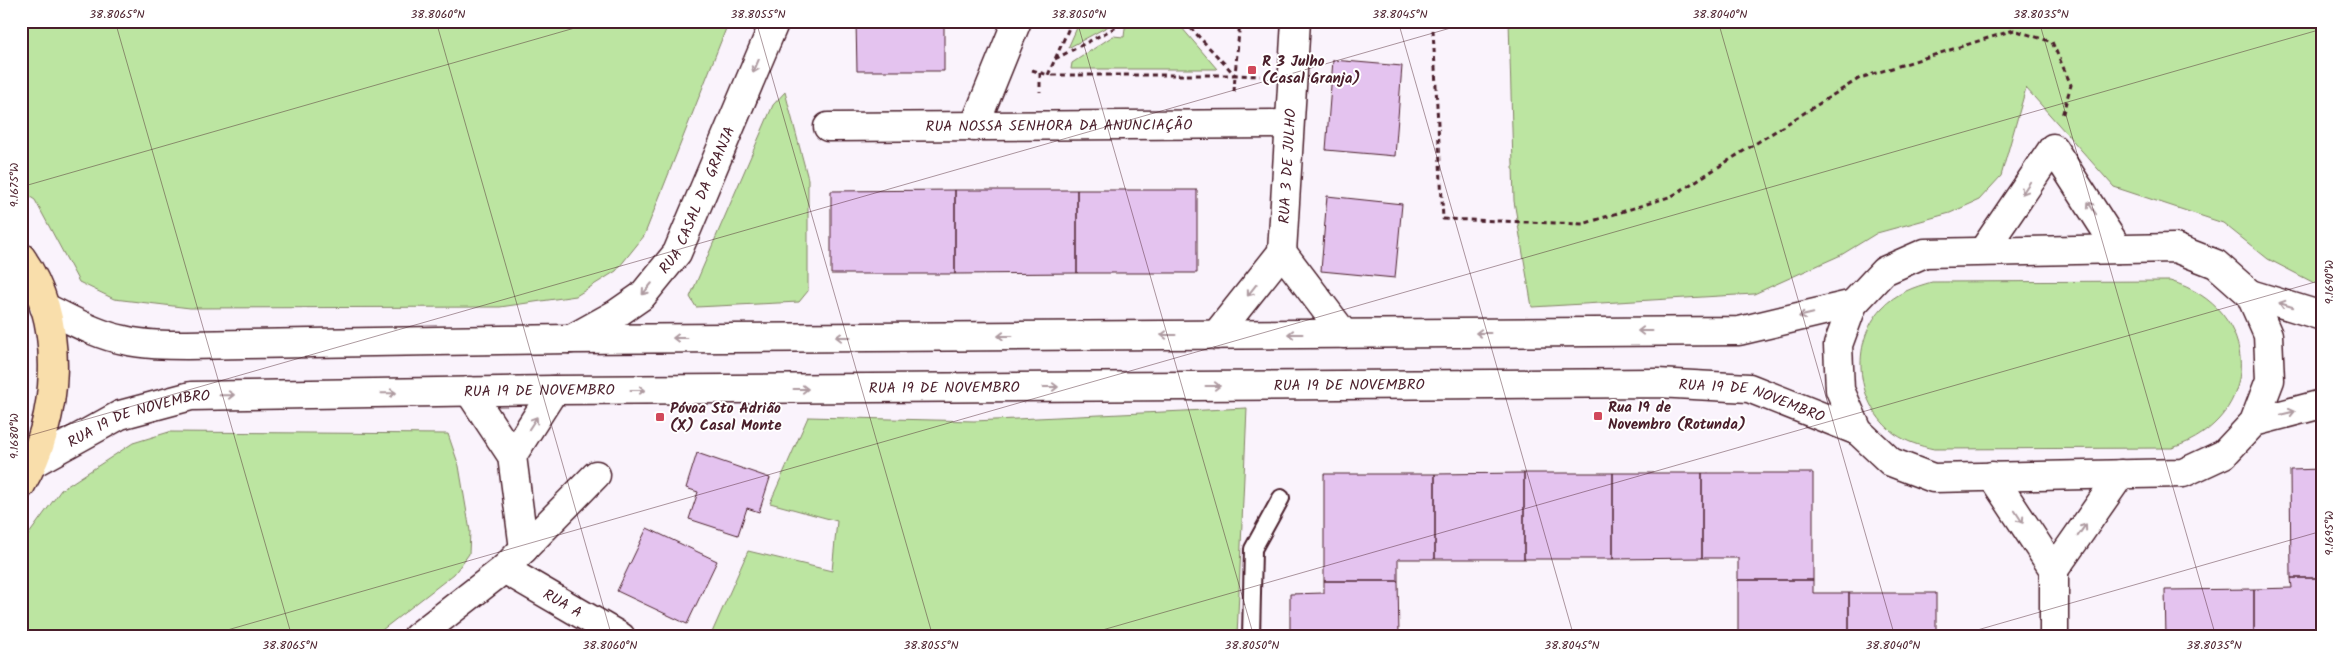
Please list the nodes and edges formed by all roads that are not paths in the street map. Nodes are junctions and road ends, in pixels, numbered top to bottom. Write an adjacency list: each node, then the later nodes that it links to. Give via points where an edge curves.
1 (775, 21): 17 (street, RUA CASAL DA GRANJA, one-way to 17, via 677,253 642,296)
2 (1017, 21): 6 (street)
3 (1296, 21): 4 (street, RUA 3 DE JULHO)
4 (1290, 124): 6 (street, RUA NOSSA SENHORA DA ANUNCIAÇÃO); 9 (street, RUA 3 DE JULHO)
5 (828, 127): 6 (street, RUA NOSSA SENHORA DA ANUNCIAÇÃO)
6 (974, 127)
7 (2118, 249): 8 (street, RUA 19 DE NOVEMBRO); 8 (street, one-way to 8, via 2053,148); 11 (street, RUA 19 DE NOVEMBRO, via 2175,248 2216,264)
8 (1983, 251): 12 (street, RUA 19 DE NOVEMBRO, via 1924,252 1884,271)
9 (1282, 252): 15 (street); 16 (street, one-way to 16)
10 (21, 257): 13 (main road)
11 (2250, 294): 14 (street, RUA 19 DE NOVEMBRO, one-way to 11); 21 (street, RUA 19 DE NOVEMBRO, via 2268,335 2270,380)
12 (1853, 304): 15 (street, one-way to 15, via 1739,331); 22 (street, RUA 19 DE NOVEMBRO, via 1838,346 1840,390)
13 (44, 307): 17 (street, via 96,331 147,344); 24 (main road, via 53,367 50,412)
14 (2322, 316)
15 (1344, 334): 16 (street, one-way to 16)
16 (1216, 335): 17 (street, one-way to 17)
17 (570, 339)
18 (554, 390): 19 (street, RUA 19 DE NOVEMBRO); 22 (street, RUA 19 DE NOVEMBRO, one-way to 22, via 1657,382 1749,388); 23 (street, one-way to 18)
19 (469, 391): 23 (street); 24 (street, RUA 19 DE NOVEMBRO, one-way to 19, via 120,415 191,396)
20 (2322, 404): 21 (street, one-way to 20)
21 (2254, 422): 25 (street, RUA 19 DE NOVEMBRO, via 2224,454 2183,473)
22 (1858, 431): 27 (street, RUA 19 DE NOVEMBRO, via 1891,462 1933,478)
23 (512, 456): 30 (street)
24 (35, 462): 28 (main road)
25 (2122, 474): 27 (street, RUA 19 DE NOVEMBRO); 32 (street, one-way to 25)
26 (596, 475): 30 (street)
27 (1992, 476): 32 (street, one-way to 32)
28 (21, 485)
29 (1281, 498): 35 (lane, via 1253,550)
30 (524, 549): 31 (street)
31 (504, 569): 33 (street); 34 (street, RUA A)
32 (2054, 570): 36 (street)
33 (417, 637)
34 (621, 637)
35 (1251, 637)
36 (2054, 637)

